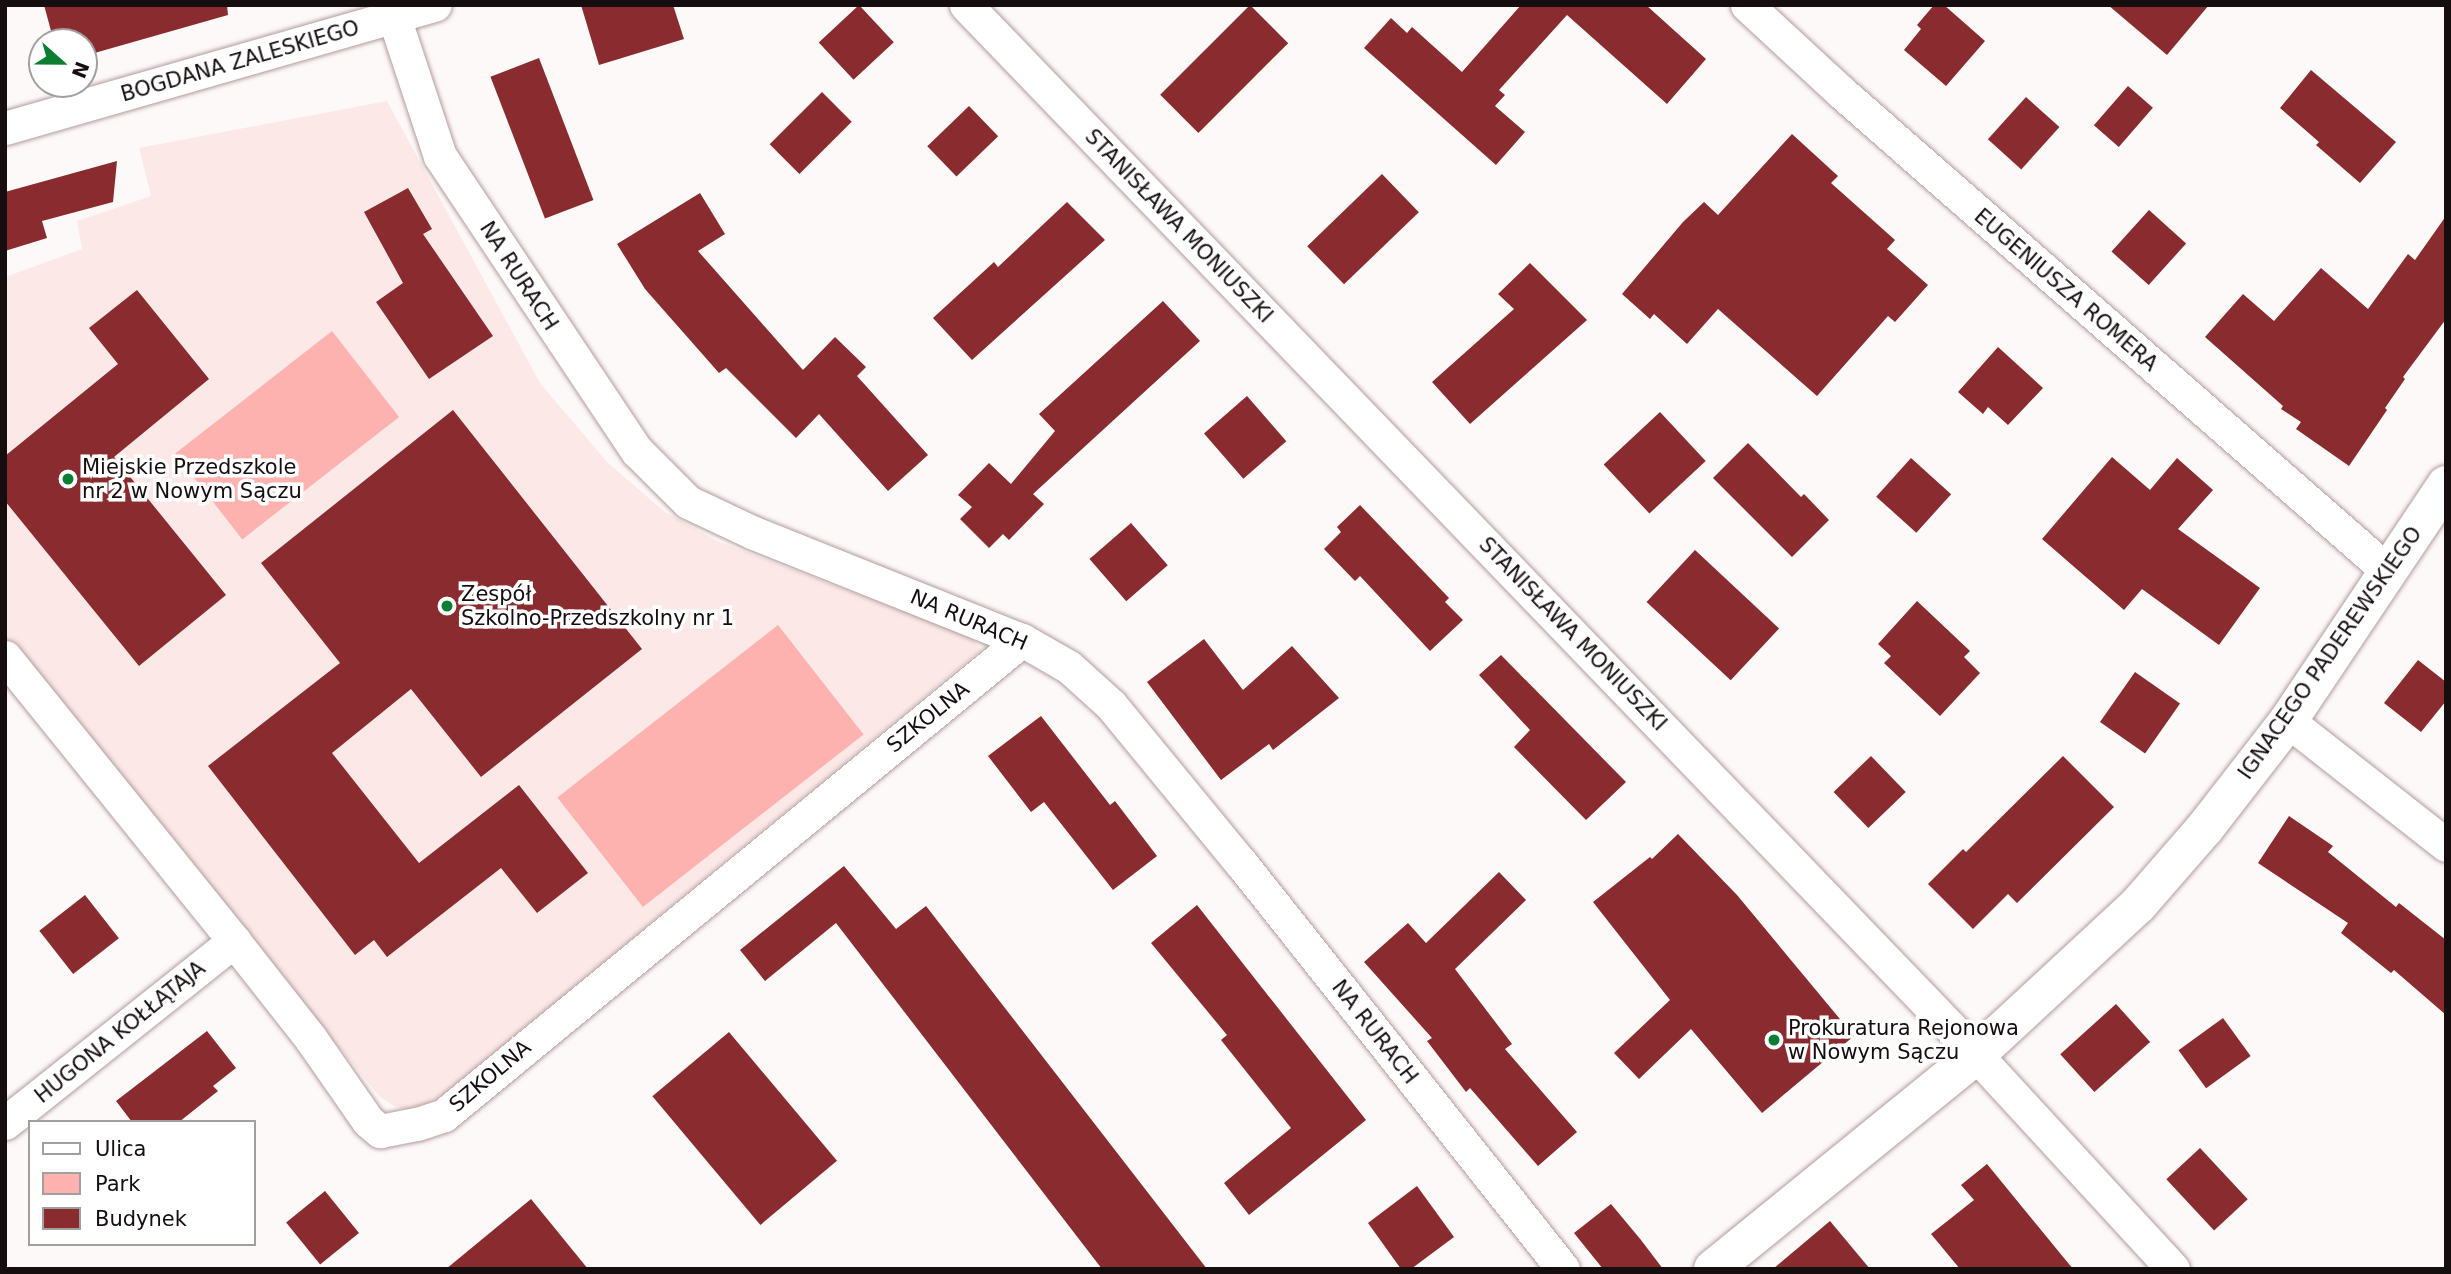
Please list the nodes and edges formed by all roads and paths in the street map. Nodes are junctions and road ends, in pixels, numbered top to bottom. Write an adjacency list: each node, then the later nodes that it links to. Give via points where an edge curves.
1 (435, 5): 4 (street, BOGDANA ZALESKIEGO)
2 (965, 5): 13 (street, STANISŁAWA MONIUSZKI)
3 (1747, 5): 7 (street, EUGENIUSZA ROMERA)
4 (391, 11): 5 (street, BOGDANA ZALESKIEGO); 8 (street, NA RURACH, via 440,156 622,429 688,502)
5 (5, 128)
6 (2446, 485): 7 (street, IGNACEGO PADEREWSKIEGO)
7 (2389, 572): 10 (street, IGNACEGO PADEREWSKIEGO)
8 (1022, 640): 12 (street, SZKOLNA, via 444,1115 432,1120 380,1131 368,1121); 15 (street, NA RURACH, via 1069,667 1111,705)
9 (8, 667): 12 (street, SZKOLNA)
10 (2288, 721): 11 (street); 13 (street, IGNACEGO PADEREWSKIEGO, via 2138,905)
11 (2446, 845)
12 (234, 941): 14 (street, HUGONA KOŁŁĄTAJA)
13 (1976, 1055): 16 (street, IGNACEGO PADEREWSKIEGO); 17 (street, STANISŁAWA MONIUSZKI)
14 (5, 1123)
15 (1563, 1269)
16 (1713, 1269)
17 (2173, 1269)

